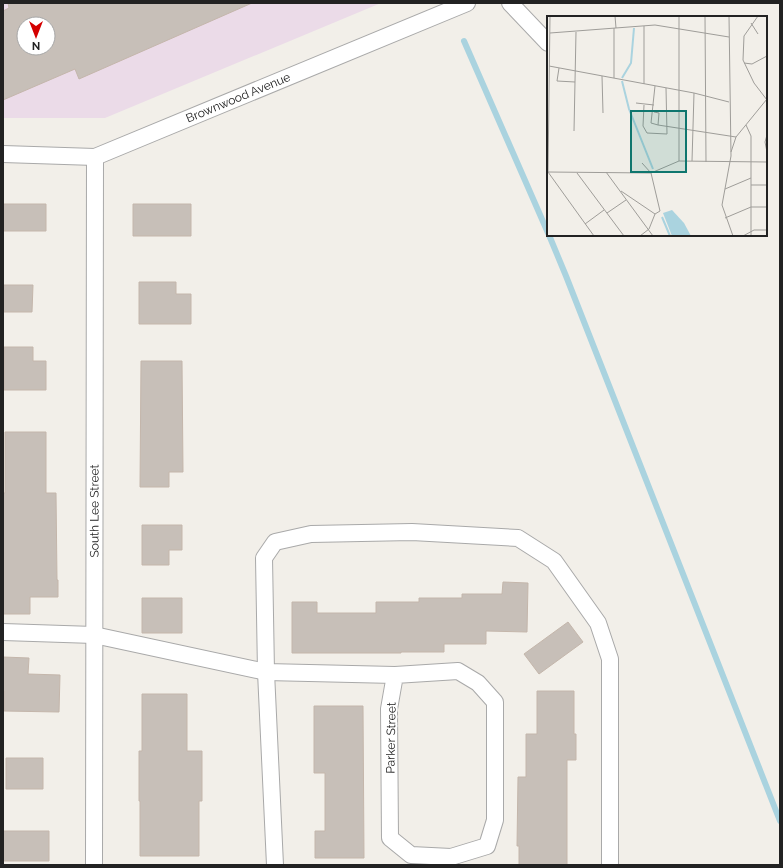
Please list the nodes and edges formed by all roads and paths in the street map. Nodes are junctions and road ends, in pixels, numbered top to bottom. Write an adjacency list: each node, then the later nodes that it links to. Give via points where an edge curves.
1 (466, 3): 5 (street, Brownwood Avenue)
2 (510, 3): 3 (street)
3 (547, 42)
4 (3, 154): 5 (street, Brownwood Avenue)
5 (95, 157): 7 (street, South Lee Street)
6 (3, 632): 7 (street)
7 (94, 635): 8 (street); 11 (street, South Lee Street)
8 (266, 672): 9 (street); 12 (street); 13 (street, via 264,558 275,542 311,534 412,532 518,538 554,561 598,623 610,659)
9 (395, 675): 10 (street, Parker Street, via 389,709 390,838 411,855); 10 (street, Parker Street, via 458,671 478,683 495,702 495,820 487,846)
10 (452, 861)
11 (94, 865)
12 (275, 865)
13 (610, 865)

